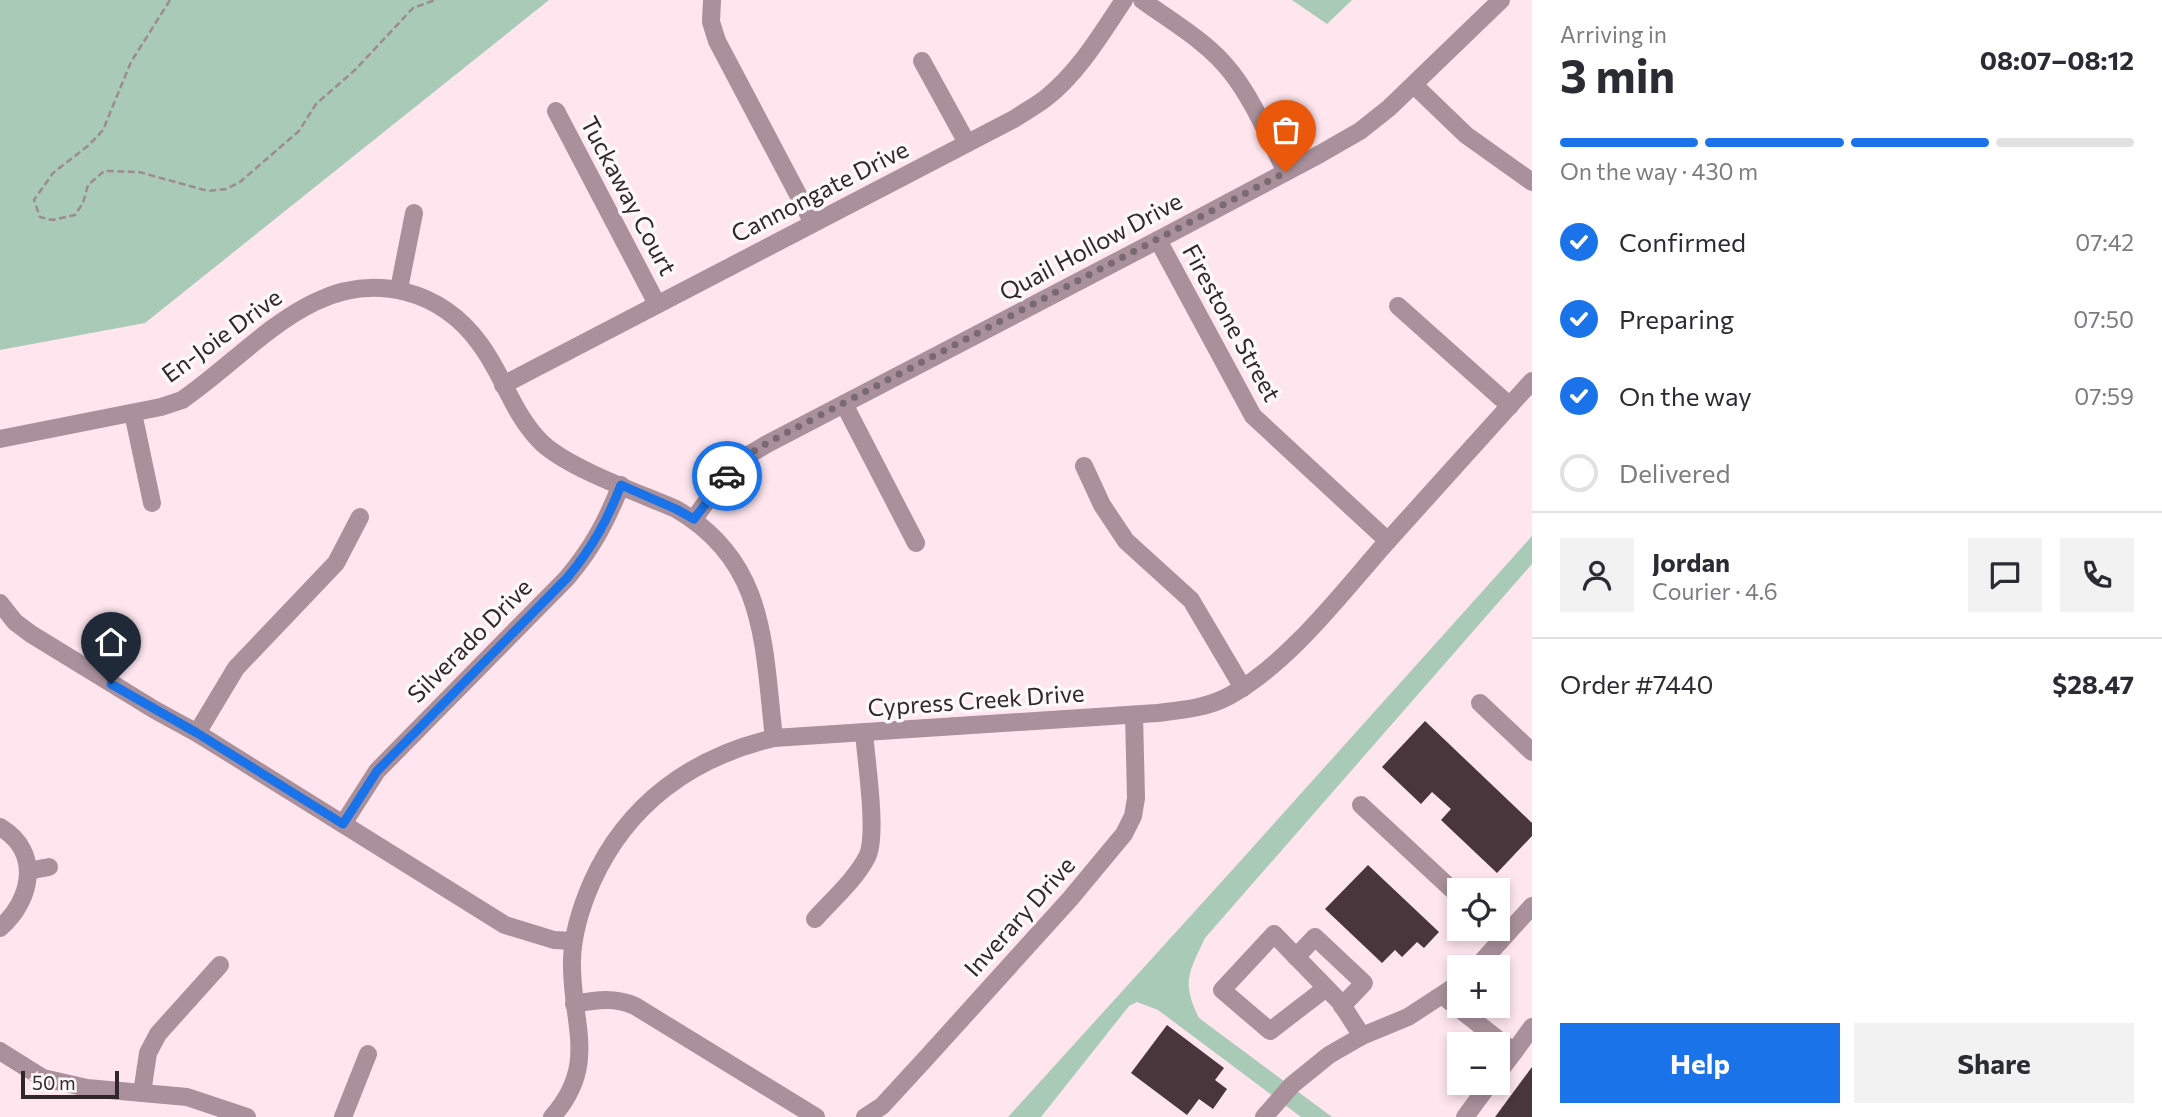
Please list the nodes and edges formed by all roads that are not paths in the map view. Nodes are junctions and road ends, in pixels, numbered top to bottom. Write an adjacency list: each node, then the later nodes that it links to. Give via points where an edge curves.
1 (1125, 0): 8 (street, Cannongate Drive, via 1066,80 1014,119)
2 (1142, 0): 9 (street, via 1211,50 1230,70)
3 (1501, 0): 6 (street, Quail Hollow Drive)
4 (707, 1): 12 (street, via 717,41)
5 (922, 61): 8 (street)
6 (1414, 85): 9 (street, Quail Hollow Drive, via 1360,131); 10 (street, via 1466,135)
7 (556, 111): 15 (street, Tuckaway Court)
8 (967, 143): 12 (street, Cannongate Drive)
9 (1286, 172): 13 (street, Quail Hollow Drive)
10 (1532, 182)
11 (414, 213): 14 (street)
12 (813, 223): 15 (street, Cannongate Drive)
13 (1158, 240): 19 (street, Quail Hollow Drive); 28 (street, Firestone Street, via 1253,416)
14 (399, 289): 18 (street, En-Joie Drive, via 451,313 481,344); 21 (street, En-Joie Drive, via 373,286 316,301 182,400)
15 (657, 304): 18 (street, Cannongate Drive)
16 (1398, 306): 20 (street)
17 (1532, 381): 20 (street, Cypress Creek Drive)
18 (503, 385): 24 (street, En-Joie Drive, via 526,427 552,452)
19 (844, 404): 27 (street, Quail Hollow Drive, via 740,460); 29 (street)
20 (1510, 406): 28 (street, Cypress Creek Drive)
21 (133, 414): 22 (street, En-Joie Drive); 25 (street)
22 (0, 439)
23 (1084, 466): 31 (street, via 1125,541 1191,600)
24 (621, 485): 27 (street, En-Joie Drive); 39 (street, Silverado Drive, via 583,559 377,771)
25 (152, 503)
26 (360, 517): 34 (street, via 336,563 236,668)
27 (694, 519): 36 (street, En-Joie Drive, via 733,557 752,600 761,626)
28 (1388, 541): 31 (street, Cypress Creek Drive, via 1283,655)
29 (916, 543)
30 (0, 603): 34 (street, via 31,634)
31 (1243, 688): 33 (street, Cypress Creek Drive, via 1209,704)
32 (1480, 704): 37 (street)
33 (1134, 715): 35 (street, Cypress Creek Drive); 68 (street, Inverary Drive, via 1136,798 1124,834 928,1056 882,1106)
34 (197, 733): 39 (street)
35 (864, 733): 36 (street, Cypress Creek Drive); 45 (street, via 869,854)
36 (774, 738): 48 (street, Cypress Creek Drive, via 716,757 651,798 611,845 582,906)
37 (1532, 752)
38 (1361, 805): 43 (street)
39 (343, 824): 48 (street, via 505,925)
40 (0, 827): 42 (street, via 17,840)
41 (49, 867): 42 (street)
42 (28, 872): 47 (street, via 22,902)
43 (1447, 885)
44 (1532, 906): 46 (street)
45 (815, 919)
46 (1510, 925)
47 (0, 928)
48 (573, 941): 54 (street, Cypress Creek Drive)
49 (1296, 957): 51 (street); 51 (street, via 1274,934 1222,990 1270,1031); 55 (street, via 1315,937 1364,984)
50 (220, 965): 62 (street, via 158,1034 148,1053)
51 (1326, 988): 55 (street)
52 (1447, 993): 53 (street)
53 (1443, 996): 57 (street); 59 (street)
54 (575, 1004): 66 (street, Cypress Creek Drive, via 580,1036 576,1076); 67 (street, via 606,998 635,1006)
55 (1342, 1006): 57 (street)
56 (1532, 1027): 59 (street)
57 (1362, 1036): 69 (street, via 1311,1068)
58 (0, 1051): 62 (street, via 43,1078)
59 (1514, 1052): 61 (street)
60 (369, 1054): 65 (street)
61 (1510, 1057)
62 (142, 1093): 64 (street, via 187,1097)
63 (1481, 1095): 70 (street)
64 (247, 1117)
65 (343, 1117)
66 (552, 1117)
67 (816, 1117)
68 (865, 1117)
69 (1264, 1117)
70 (1465, 1117)

